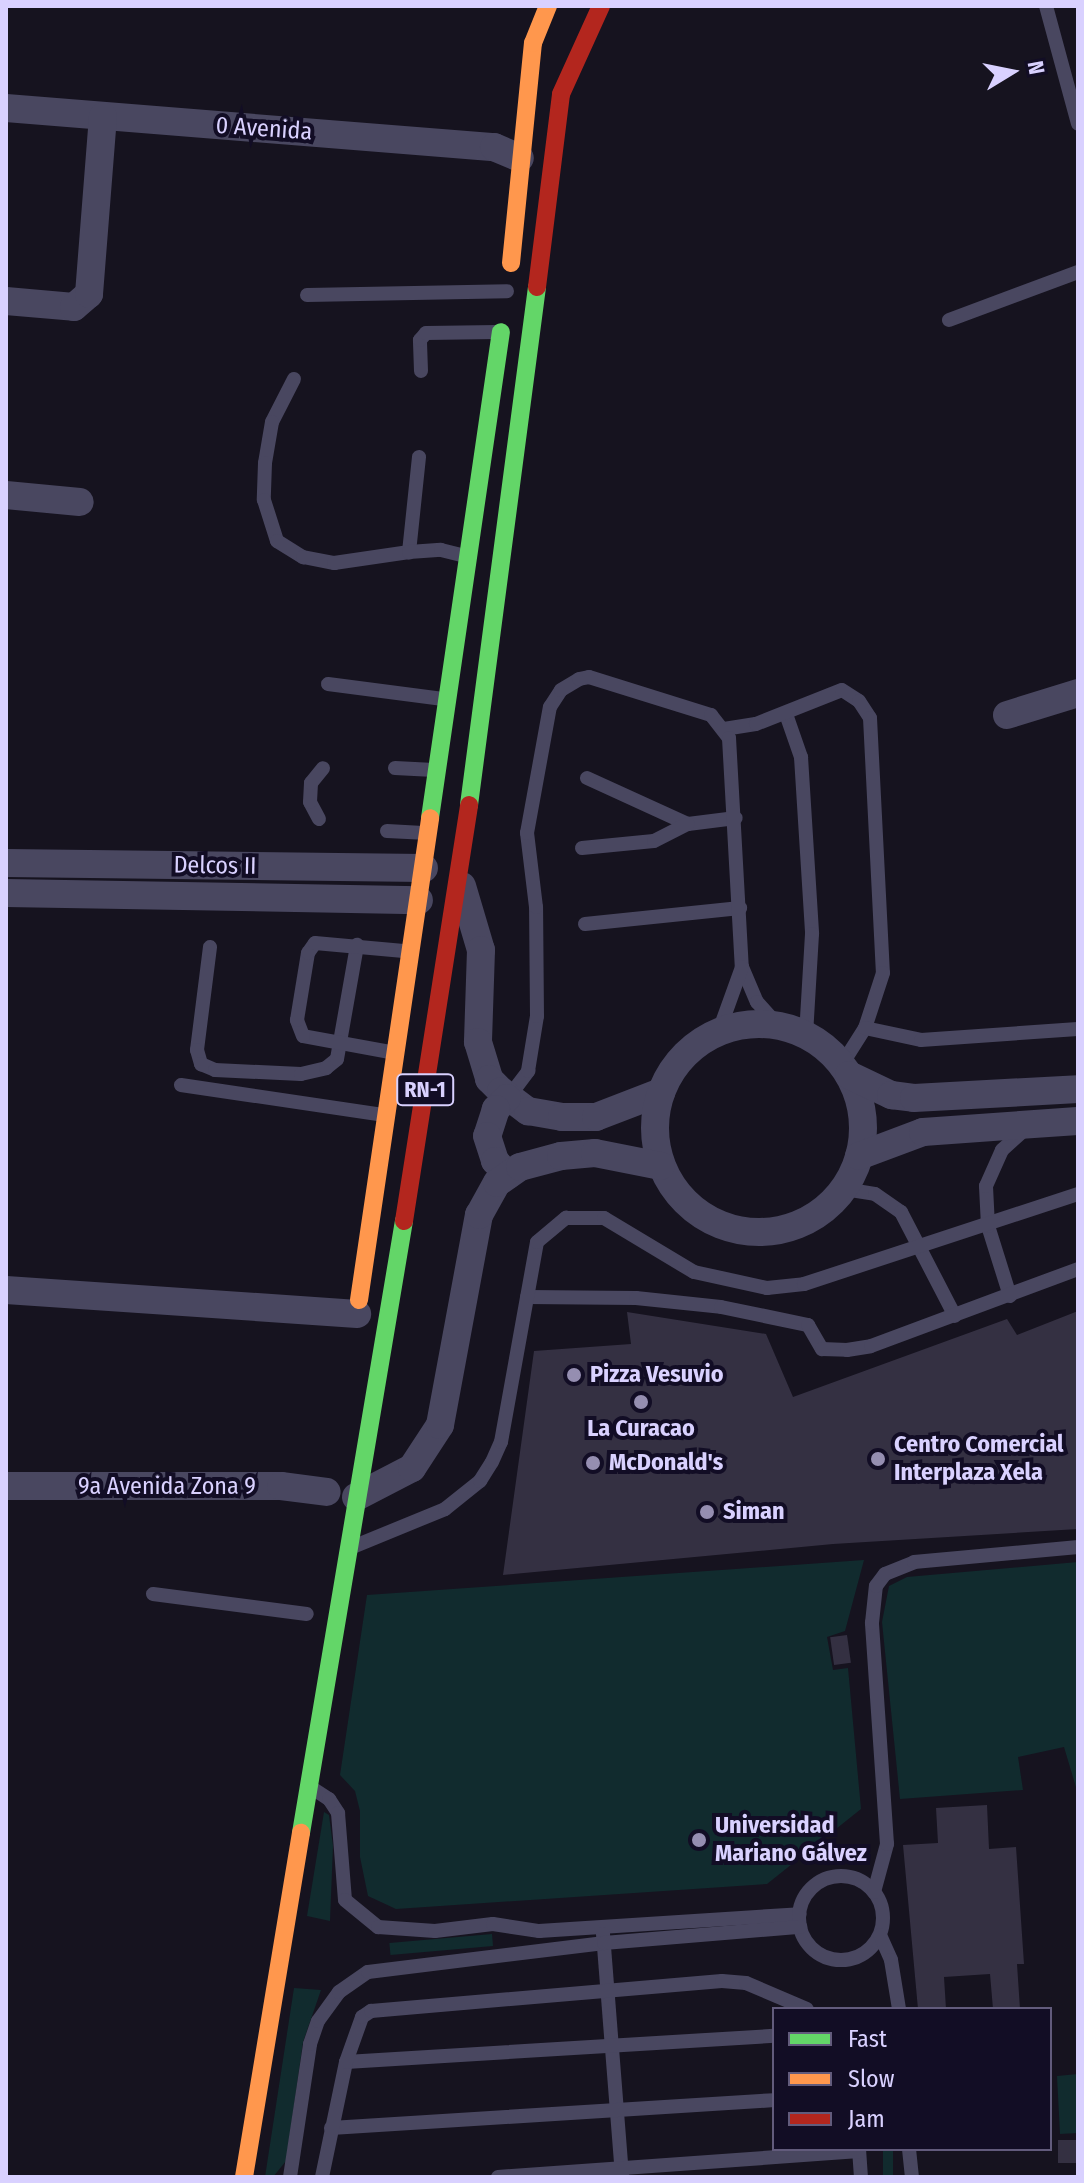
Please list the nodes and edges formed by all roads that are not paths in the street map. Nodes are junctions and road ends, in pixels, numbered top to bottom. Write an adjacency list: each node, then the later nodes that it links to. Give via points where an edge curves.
1 (548, 6): 7 (highway, RN-1, via 533,43)
2 (601, 6): 39 (highway, RN-1, via 561,94)
3 (1046, 6): 6 (lane)
4 (6, 108): 5 (street, 0 Avenida)
5 (103, 117): 7 (street, 0 Avenida, via 494,147); 11 (street, via 89,294 74,307)
6 (1078, 124)
7 (520, 158): 9 (highway, RN-1)
8 (1078, 272): 12 (lane)
9 (507, 291): 10 (lane); 13 (highway, RN-1)
10 (307, 295)
11 (6, 301)
12 (949, 320)
13 (501, 332): 14 (lane, via 426,333 420,340); 20 (highway, RN-1)
14 (421, 371)
15 (294, 379): 19 (lane, via 272,422 265,463 264,500 277,541 303,557 334,563)
16 (419, 457): 19 (lane)
17 (6, 495): 18 (street)
18 (80, 502)
19 (409, 552): 20 (lane, via 441,550)
20 (469, 557): 23 (highway, RN-1)
21 (328, 684): 23 (lane)
22 (1078, 693): 25 (street)
23 (447, 700): 29 (highway, RN-1)
24 (786, 714): 26 (lane); 49 (lane, via 842,690 859,701 870,718 883,973); 52 (lane, via 801,757 812,934)
25 (1007, 715)
26 (724, 729): 31 (lane, via 731,748); 59 (lane, via 711,715 589,677 569,683 554,697 527,833 539,970 535,1049 518,1088)
27 (323, 768): 32 (lane, via 311,783 310,802)
28 (395, 768): 29 (lane)
29 (439, 771): 35 (highway, RN-1)
30 (587, 778): 33 (lane)
31 (736, 818): 33 (lane); 42 (lane)
32 (319, 819)
33 (688, 824): 36 (lane, via 654,841)
34 (387, 831): 35 (lane)
35 (429, 834): 38 (highway, RN-1)
36 (582, 848)
37 (6, 863): 38 (street, Delcos II)
38 (424, 868): 41 (highway, RN-1)
39 (458, 873): 59 (street, via 481,950 482,1062); 78 (highway, RN-1)
40 (6, 893): 41 (street, Delcos II)
41 (419, 900): 46 (highway, RN-1)
42 (740, 908): 43 (lane); 47 (lane)
43 (585, 924)
44 (357, 945): 46 (lane); 53 (lane); 53 (lane, via 315,943 297,1020 303,1036)
45 (210, 947): 53 (lane, via 197,1050 201,1064 215,1070 312,1073 337,1059)
46 (412, 952): 54 (highway, RN-1)
47 (742, 967): 48 (lane, via 757,1002); 51 (lane)
48 (778, 1025): 51 (street, via 748,1024); 52 (street)
49 (865, 1028): 50 (lane, via 921,1040); 55 (lane)
50 (1078, 1029)
51 (719, 1031): 58 (street, via 683,1055)
52 (806, 1035): 55 (street)
53 (343, 1044): 54 (lane)
54 (397, 1053): 60 (highway, RN-1)
55 (845, 1070): 57 (street, via 891,1095 914,1098); 63 (street, via 859,1101)
56 (181, 1085): 60 (lane)
57 (1078, 1089)
58 (661, 1092): 59 (street, via 596,1117 544,1116); 64 (street, via 654,1128)
59 (507, 1098): 65 (street, via 496,1109 487,1136 495,1161)
60 (387, 1115): 75 (highway, RN-1)
61 (1078, 1121): 62 (street)
62 (1031, 1125): 63 (street, via 923,1132); 68 (lane, via 1002,1150 992,1167 985,1206)
63 (859, 1156): 66 (street)
64 (661, 1166): 65 (street, via 595,1153 520,1167); 66 (street, via 680,1197 710,1221 745,1232 782,1230 817,1216)
65 (508, 1175): 78 (street, via 487,1196 479,1215 445,1411 434,1439 412,1468)
66 (844, 1189): 69 (lane, via 889,1202 911,1225)
67 (1078, 1194): 68 (lane)
68 (988, 1226): 69 (lane); 72 (lane)
69 (921, 1246): 73 (lane, via 804,1284 767,1288 694,1272 604,1218 579,1215 555,1224 537,1242); 74 (lane)
70 (1078, 1269): 72 (lane)
71 (6, 1290): 75 (street)
72 (1010, 1296): 74 (lane)
73 (527, 1297): 74 (lane, via 636,1298 721,1307 808,1325 822,1349 871,1346); 80 (lane, via 501,1442 480,1481 445,1509)
74 (955, 1316)
75 (356, 1321)
76 (6, 1486): 77 (street, 9a Avenida Zona 9, via 281,1486)
77 (327, 1492)
78 (356, 1497): 80 (highway, RN-1)
79 (1078, 1547): 85 (lane, via 914,1562 885,1574 876,1586 872,1623 887,1844)
80 (347, 1549): 84 (highway, RN-1)
81 (311, 1589): 83 (highway)
82 (153, 1594): 83 (lane)
83 (306, 1622)
84 (308, 1787): 87 (lane, via 329,1799 338,1813 345,1900 368,1923 398,1931 493,1924 539,1931); 103 (highway, RN-1)
85 (874, 1892): 86 (lane, via 864,1883 836,1876 811,1889); 88 (lane, via 883,1913)
86 (800, 1921): 87 (lane); 88 (lane, via 813,1950 838,1960 863,1955); 89 (lane)
87 (602, 1926): 89 (lane)
88 (880, 1935): 92 (lane, via 891,1960)
89 (604, 1943): 90 (lane); 104 (lane, via 381,1969 357,1978 326,2008 310,2044)
90 (608, 1992): 91 (lane, via 746,1983); 94 (lane); 95 (lane, via 371,2011 362,2017)
91 (802, 2007)
92 (899, 2007)
93 (772, 2036): 94 (lane)
94 (612, 2048): 95 (lane); 97 (lane)
95 (346, 2062): 98 (lane)
96 (772, 2100): 97 (lane)
97 (617, 2109): 98 (lane); 102 (lane)
98 (331, 2128): 105 (lane)
99 (848, 2151): 102 (lane)
100 (859, 2151): 107 (lane)
101 (909, 2151): 108 (lane)
102 (621, 2172): 106 (lane)
103 (244, 2177)
104 (290, 2177)
105 (322, 2177)
106 (498, 2177)
107 (861, 2177)
108 (912, 2177)

